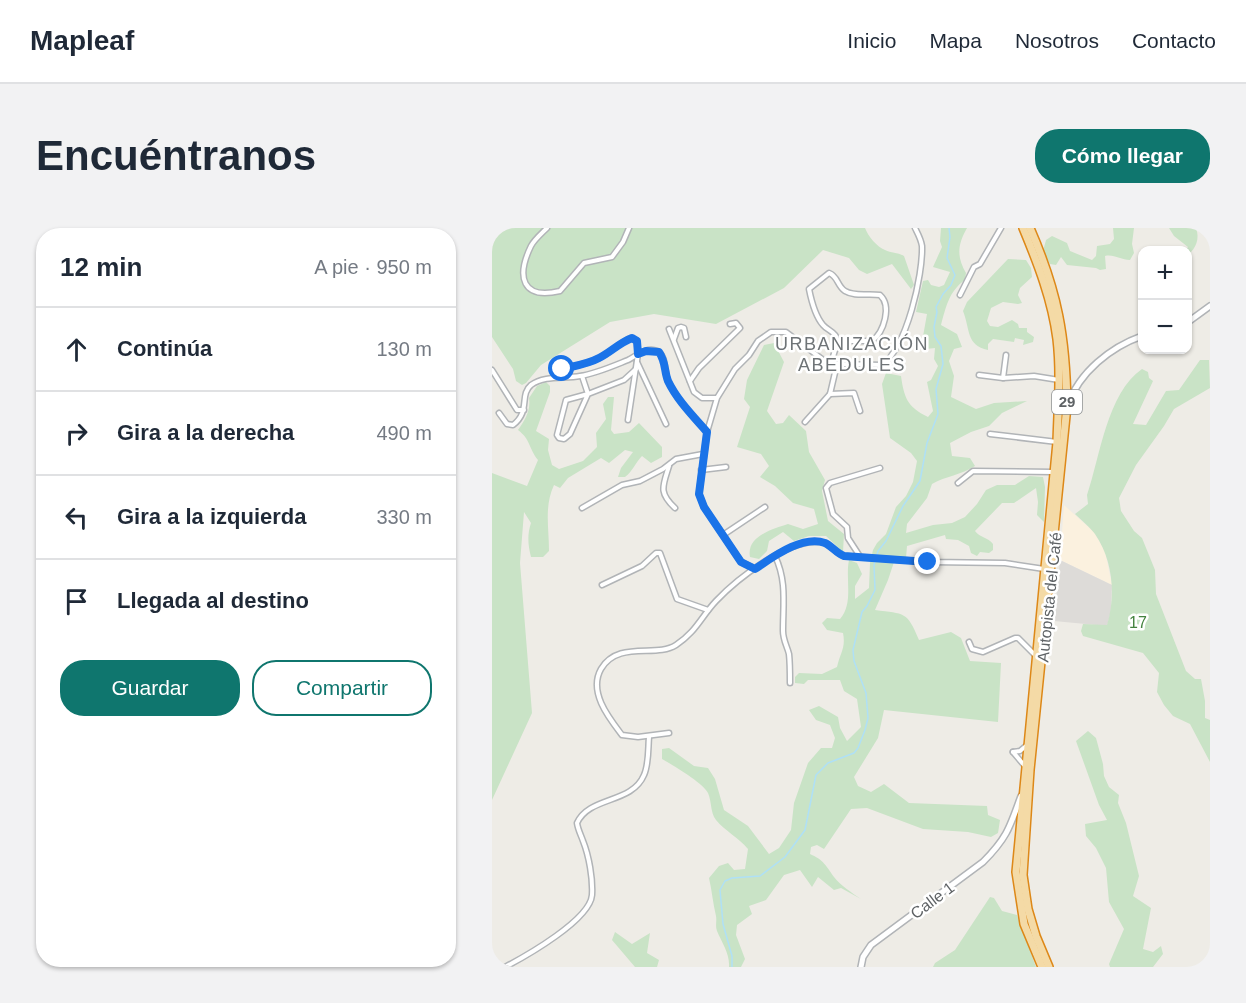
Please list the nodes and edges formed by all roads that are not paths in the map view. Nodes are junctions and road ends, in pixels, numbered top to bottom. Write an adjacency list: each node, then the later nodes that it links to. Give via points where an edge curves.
1 (547, 228): 2 (street, via 532,244 522,272 527,286 540,293 560,291 584,263 612,257)
2 (629, 228)
3 (915, 228): 19 (street, via 922,244 919,278 902,336 887,362)
4 (1001, 228): 7 (street)
5 (1023, 228): 26 (highway, Autopista del Café / 29, via 1047,292 1057,339)
6 (1030, 228): 31 (highway, Autopista del Café / 29, via 1062,323)
7 (960, 295)
8 (1210, 307): 9 (street)
9 (1192, 319)
10 (730, 324): 27 (street, via 740,328)
11 (669, 329): 14 (street)
12 (686, 337): 14 (street, via 681,327)
13 (1138, 338): 31 (street, via 1108,354 1083,377)
14 (674, 339): 27 (street)
15 (834, 351): 15 (street, via 837,339 819,318 809,289 829,273 836,276 846,291 880,295 886,308 876,339 845,341); 19 (street)
16 (638, 354): 18 (street); 20 (street, via 637,341 632,338 592,362); 24 (street); 38 (street, via 659,352 676,395)
17 (1006, 356): 25 (street)
18 (637, 362): 21 (street); 37 (street)
19 (835, 364): 29 (street); 30 (street, via 821,360 786,332 771,332 758,341 735,369)
20 (562, 369)
21 (636, 369): 28 (street, via 624,380); 35 (street)
22 (492, 370): 32 (street, via 516,410)
23 (979, 375): 25 (street)
24 (582, 376): 28 (street); 32 (street, via 549,378 532,384 525,394)
25 (1003, 378): 26 (street)
26 (1059, 380): 40 (highway, Autopista del Café / 29)
27 (689, 381): 30 (street, via 702,398)
28 (588, 394): 28 (street, via 570,434 559,438 557,429 566,400)
29 (830, 394): 33 (street, via 854,393); 36 (street)
30 (717, 398): 38 (street)
31 (1067, 406): 71 (highway, Autopista del Café / 29, via 1023,875 1028,909)
32 (525, 410): 34 (street, via 513,425 507,424)
33 (860, 411)
34 (499, 413)
35 (628, 420)
36 (805, 422)
37 (666, 424)
38 (707, 432): 41 (street)
39 (990, 434): 40 (street)
40 (1057, 442): 46 (highway, Autopista del Café / 29)
41 (704, 454): 42 (street, via 682,457); 45 (street)
42 (669, 465): 49 (street); 50 (street, via 663,493)
43 (726, 467): 45 (street)
44 (880, 468): 52 (street, via 830,483 826,488 834,514 847,527 848,538)
45 (701, 470): 51 (street, via 699,494)
46 (1053, 472): 47 (street, via 973,471); 55 (highway, Autopista del Café / 29)
47 (958, 483)
48 (765, 507): 51 (street)
49 (582, 508)
50 (675, 508)
51 (723, 535): 54 (street, via 741,562)
52 (859, 555): 53 (street, via 839,554 821,542 802,544); 55 (street, via 931,562 1005,563)
53 (774, 556): 54 (street); 60 (street, via 784,590 783,631)
54 (755, 569): 57 (street)
55 (1044, 569): 59 (highway, Autopista del Café / 29)
56 (602, 585): 57 (street, via 660,553 677,599)
57 (708, 610): 62 (street, via 698,627 674,646 613,656 600,670 597,690 604,712 622,735)
58 (969, 642): 59 (street, via 972,649 983,652 1018,638)
59 (1036, 655): 63 (highway, Autopista del Café / 29)
60 (790, 683)
61 (669, 733): 62 (street)
62 (649, 737): 68 (street, via 641,781 621,797 601,802 584,813 577,824 590,871 592,898 581,915 549,941)
63 (1027, 745): 64 (highway, Autopista del Café / 29); 64 (street, via 1013,752)
64 (1025, 765): 65 (highway, Autopista del Café / 29)
65 (1022, 795): 66 (street, Calle 1); 67 (highway, Autopista del Café / 29)
66 (1008, 834): 67 (street, via 1014,834); 69 (street, Calle 1, via 983,862 871,945)
67 (1018, 842): 70 (highway, Autopista del Café / 29, via 1019,899 1024,924)
68 (505, 967)
69 (861, 967)
70 (1042, 967)
71 (1049, 967)

